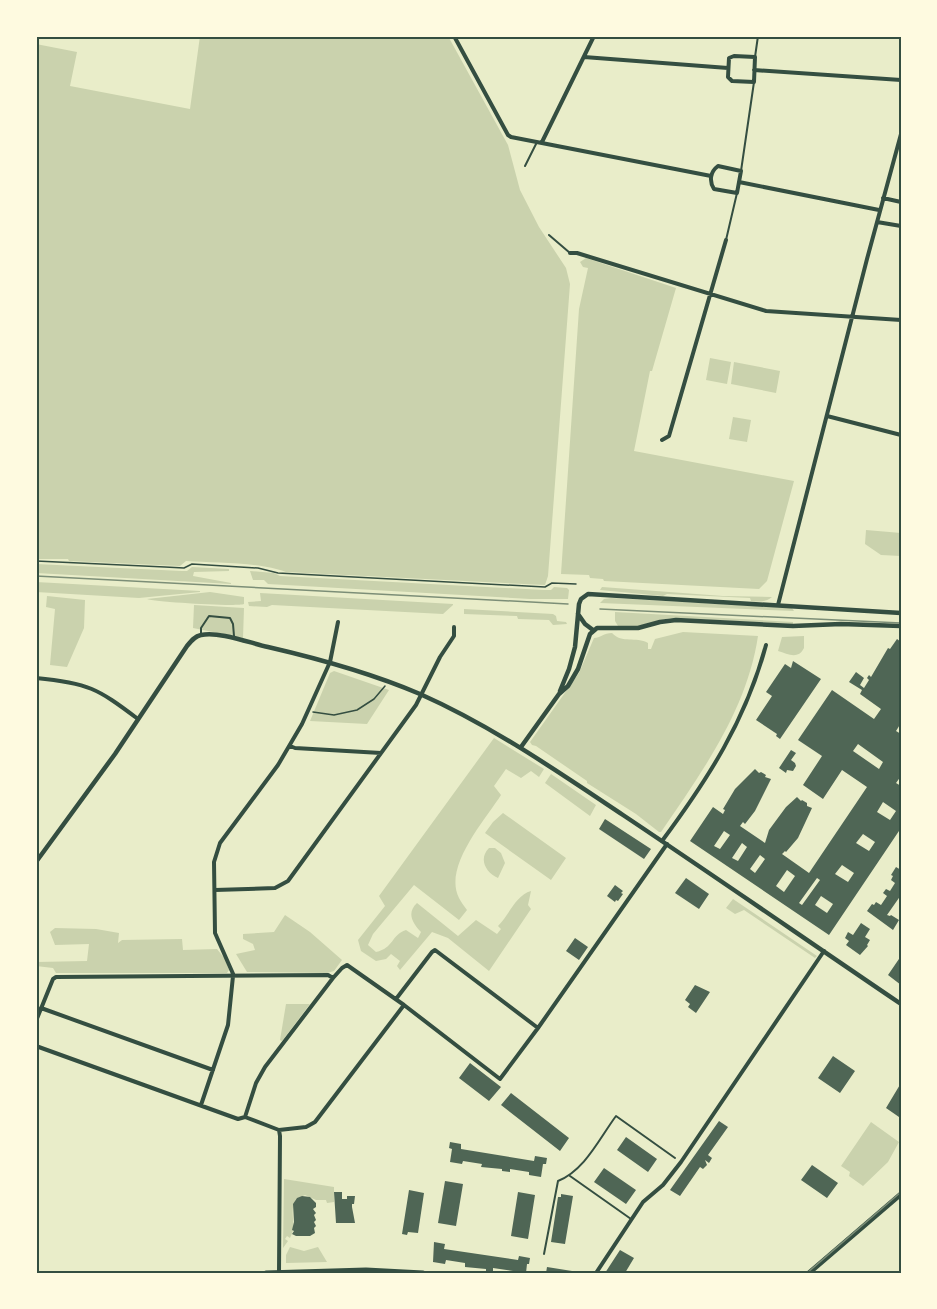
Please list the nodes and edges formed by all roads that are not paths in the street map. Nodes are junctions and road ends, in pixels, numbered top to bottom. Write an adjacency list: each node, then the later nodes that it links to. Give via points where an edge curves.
1 (454, 36): 11 (street, via 508,135)
2 (594, 36): 4 (street)
3 (758, 36): 5 (lane)
4 (584, 57): 6 (street); 11 (street)
5 (755, 57): 6 (street, via 731,57); 7 (street)
6 (728, 68): 9 (street, via 732,81)
7 (754, 70): 8 (street); 9 (street)
8 (901, 80)
9 (754, 82): 13 (lane)
10 (901, 134): 17 (street)
11 (539, 142): 12 (lane); 14 (street)
12 (525, 166)
13 (741, 171): 14 (street, via 718,166); 15 (street)
14 (711, 176): 16 (street, via 714,189)
15 (739, 182): 16 (street); 19 (street)
16 (737, 193): 23 (lane)
17 (884, 198): 18 (street); 19 (street)
18 (901, 202)
19 (880, 210): 20 (street)
20 (877, 222): 21 (street); 26 (street)
21 (901, 226)
22 (549, 235): 24 (lane)
23 (726, 240): 25 (street)
24 (570, 254): 25 (street)
25 (710, 294): 26 (street, via 766,311); 30 (street, via 669,436)
26 (853, 317): 27 (street); 28 (street)
27 (901, 320)
28 (827, 416): 29 (street); 31 (street)
29 (901, 435)
30 (662, 440)
31 (778, 605): 32 (street); 33 (street, via 592,594 581,599)
32 (901, 613)
33 (578, 614): 37 (street); 43 (street, via 575,647)
34 (338, 622): 41 (street)
35 (901, 626): 37 (street, via 670,620 638,628)
36 (454, 627): 44 (street, via 454,636)
37 (593, 630): 43 (street, via 578,669)
38 (201, 635): 39 (street); 39 (lane, via 203,621 209,616 228,617 234,624); 45 (street, via 187,646)
39 (233, 639): 41 (street)
40 (766, 645): 49 (street, via 728,744)
41 (330, 662): 44 (street); 46 (street)
42 (36, 678): 45 (street, via 90,687)
43 (559, 694): 47 (street)
44 (421, 695): 47 (street); 48 (street)
45 (139, 720): 50 (street)
46 (290, 746): 48 (street); 51 (street, via 218,847)
47 (521, 747): 49 (street)
48 (381, 753): 51 (street, via 286,882 275,888)
49 (665, 842): 52 (street); 60 (street)
50 (36, 862)
51 (215, 891): 53 (street, via 216,936)
52 (824, 951): 56 (street); 69 (street, via 668,1180)
53 (234, 976): 54 (street); 58 (street, via 56,977); 62 (street, via 228,1025)
54 (333, 978): 55 (street, via 347,965); 64 (street, via 265,1067)
55 (396, 999): 57 (street); 60 (street, via 435,950)
56 (901, 1004)
57 (404, 1005): 60 (street, via 500,1079); 65 (street, via 315,1122)
58 (41, 1008): 59 (street); 62 (street)
59 (36, 1021)
60 (538, 1028)
61 (36, 1046): 63 (street)
62 (213, 1070): 63 (street)
63 (201, 1105): 64 (street, via 238,1119)
64 (245, 1117): 65 (street)
65 (279, 1130): 71 (street)
66 (675, 1158): 67 (lane, via 616,1116)
67 (570, 1176): 69 (lane); 70 (lane, via 558,1181)
68 (901, 1194): 75 (main road)
69 (631, 1219): 74 (street)
70 (544, 1254)
71 (279, 1272): 72 (main road); 73 (main road)
72 (266, 1273)
73 (423, 1273)
74 (596, 1273)
75 (809, 1273)

